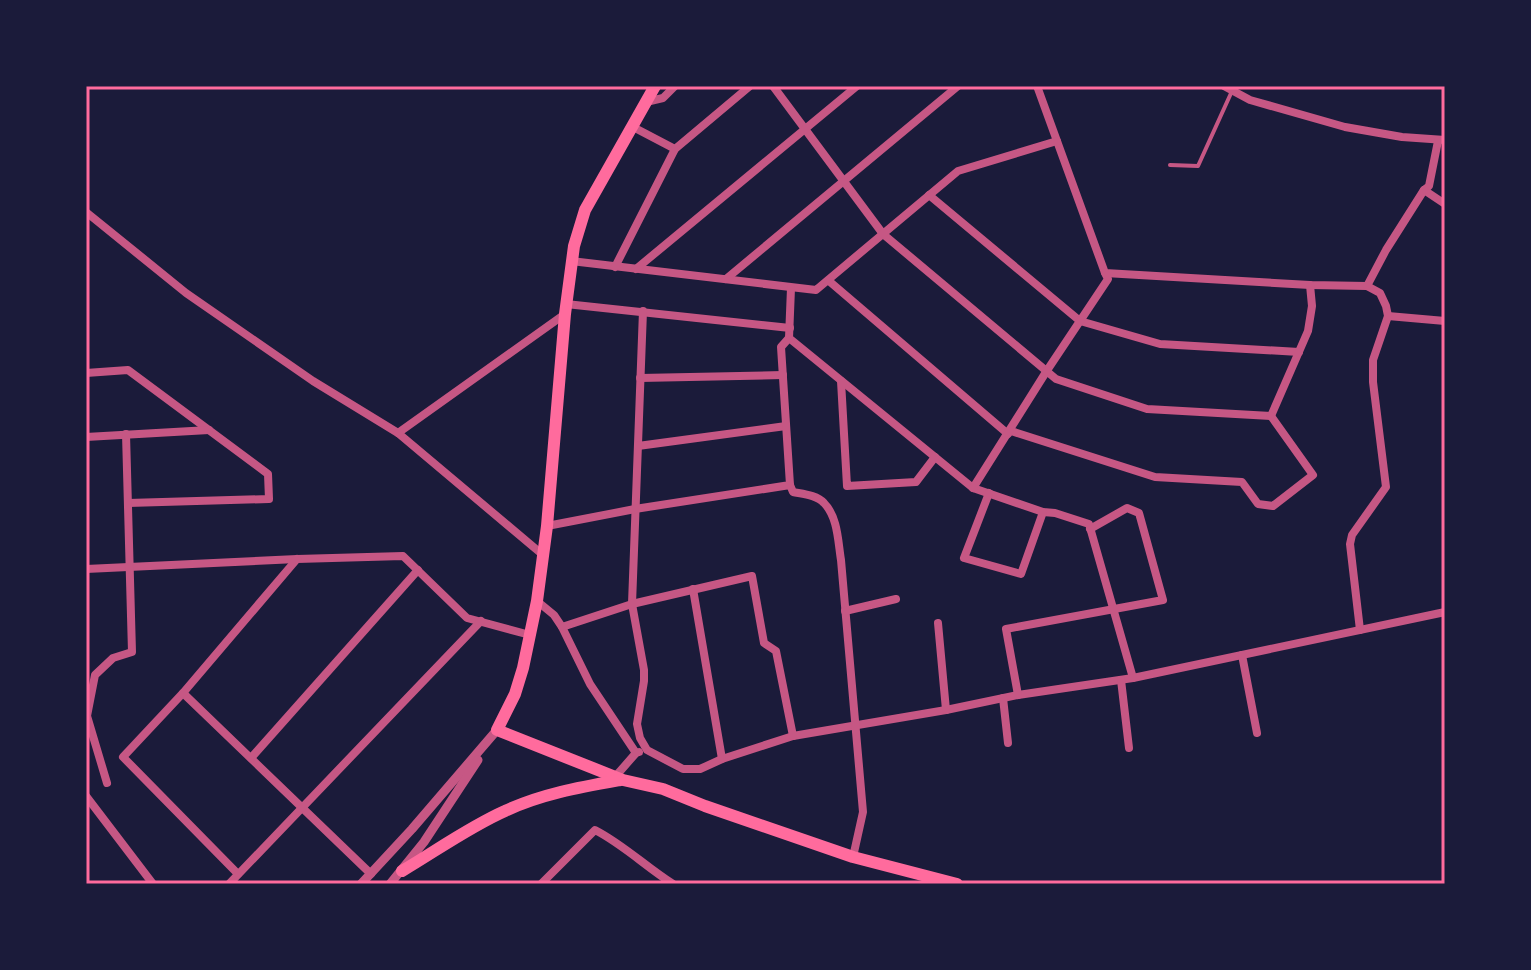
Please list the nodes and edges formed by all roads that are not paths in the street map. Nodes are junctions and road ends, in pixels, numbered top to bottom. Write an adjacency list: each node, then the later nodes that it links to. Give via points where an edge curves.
1 (655, 86): 9 (highway)
2 (675, 86): 9 (street, via 663,98)
3 (750, 86): 14 (street)
4 (773, 86): 11 (street)
5 (857, 86): 11 (street)
6 (958, 86): 16 (street)
7 (1037, 86): 12 (street)
8 (1228, 89): 13 (street, via 1345,127); 15 (lane, via 1198,166)
9 (646, 102): 10 (highway)
10 (633, 127): 14 (street); 22 (highway, via 585,210)
11 (805, 129): 16 (street); 24 (street)
12 (1057, 141): 18 (street, via 958,171); 25 (street)
13 (1441, 141): 17 (street)
14 (675, 149): 23 (street)
15 (1170, 165)
16 (844, 181): 21 (street); 26 (street)
17 (1424, 190): 19 (street); 29 (street)
18 (929, 195): 21 (street); 34 (street)
19 (1445, 204)
20 (86, 212): 48 (street, via 186,293)
21 (883, 234): 27 (street); 39 (street)
22 (571, 261): 23 (street); 31 (highway)
23 (615, 267): 24 (street)
24 (636, 269): 26 (street)
25 (1105, 273): 28 (street); 34 (street, via 1108,279)
26 (726, 279): 30 (street)
27 (829, 281): 30 (street, via 816,290); 47 (street)
28 (1310, 285): 29 (street); 38 (street, via 1308,331)
29 (1367, 286): 33 (street, via 1380,293)
30 (791, 288): 36 (street)
31 (565, 309): 32 (street); 48 (street); 59 (highway)
32 (643, 311): 36 (street); 42 (street)
33 (1388, 316): 35 (street); 76 (street, via 1373,360 1386,487 1350,544)
34 (1080, 321): 38 (street, via 1160,344); 39 (street)
35 (1445, 321)
36 (790, 328): 37 (street)
37 (789, 338): 41 (street, via 781,347); 43 (street)
38 (1299, 352): 44 (street)
39 (1046, 372): 44 (street, via 1147,409); 47 (street)
40 (86, 373): 46 (street, via 128,370)
41 (783, 375): 42 (street); 45 (street)
42 (640, 378): 51 (street)
43 (841, 381): 52 (street); 52 (street, via 847,486 916,482)
44 (1271, 416): 47 (street, via 1313,475 1273,506 1258,504 1242,482 1155,477)
45 (786, 426): 51 (street); 53 (street)
46 (210, 430): 49 (street); 56 (street, via 268,474 269,499)
47 (1010, 432): 54 (street)
48 (398, 433): 61 (street)
49 (126, 434): 50 (street); 56 (street)
50 (86, 437)
51 (638, 446): 57 (street)
52 (935, 457): 54 (street)
53 (790, 485): 57 (street); 71 (street, via 793,492 825,503 836,524)
54 (973, 488): 55 (street)
55 (989, 493): 58 (street); 58 (street, via 964,558 1021,574)
56 (128, 503): 63 (street)
57 (635, 509): 59 (street); 69 (street)
58 (1043, 512): 60 (street, via 1089,524)
59 (547, 526): 61 (highway)
60 (1090, 529): 70 (street); 70 (street, via 1127,508 1139,513 1163,600)
61 (543, 555): 68 (highway)
62 (297, 559): 63 (street); 65 (street, via 403,556); 82 (street)
63 (130, 568): 64 (street); 79 (street, via 132,652)
64 (86, 569)
65 (418, 570): 73 (street, via 467,618); 94 (street)
66 (693, 589): 69 (street); 89 (street, via 752,576 764,643 776,651); 95 (street)
67 (896, 599): 71 (street)
68 (537, 601): 75 (street); 77 (highway)
69 (632, 604): 75 (street); 92 (street, via 644,670 637,724)
70 (1112, 610): 80 (street); 83 (street, via 1006,629)
71 (845, 611): 86 (street)
72 (1445, 612): 76 (street)
73 (481, 621): 77 (street); 99 (street)
74 (938, 623): 85 (street)
75 (562, 627): 93 (street, via 590,684)
76 (1360, 630): 78 (street)
77 (530, 635): 87 (highway, via 515,694)
78 (1242, 655): 80 (street); 88 (street)
79 (90, 675): 97 (street, via 87,716)
80 (1133, 678): 81 (street)
81 (1121, 680): 83 (street); 91 (street)
82 (183, 693): 94 (street); 102 (street, via 123,757)
83 (1018, 695): 84 (street)
84 (1003, 698): 85 (street); 90 (street)
85 (946, 710): 86 (street)
86 (855, 724): 89 (street); 100 (street, via 863,812)
87 (497, 730): 96 (highway); 101 (street); 103 (street)
88 (1257, 733)
89 (793, 736): 95 (street)
90 (1008, 743)
91 (1129, 748)
92 (647, 750): 93 (street); 95 (street, via 683,769 700,769)
93 (636, 753): 96 (street)
94 (251, 758): 99 (street)
95 (722, 759)
96 (619, 778): 100 (highway); 101 (highway, via 506,810)
97 (107, 783)
98 (86, 796): 104 (street)
99 (302, 808): 102 (street); 103 (street)
100 (853, 857): 110 (highway)
101 (402, 871): 107 (street)
102 (238, 874): 105 (street)
103 (371, 874): 106 (street)
104 (153, 884)
105 (229, 884)
106 (361, 884)
107 (390, 884)
108 (541, 884): 109 (street, via 595,830)
109 (673, 884)
110 (957, 884)

